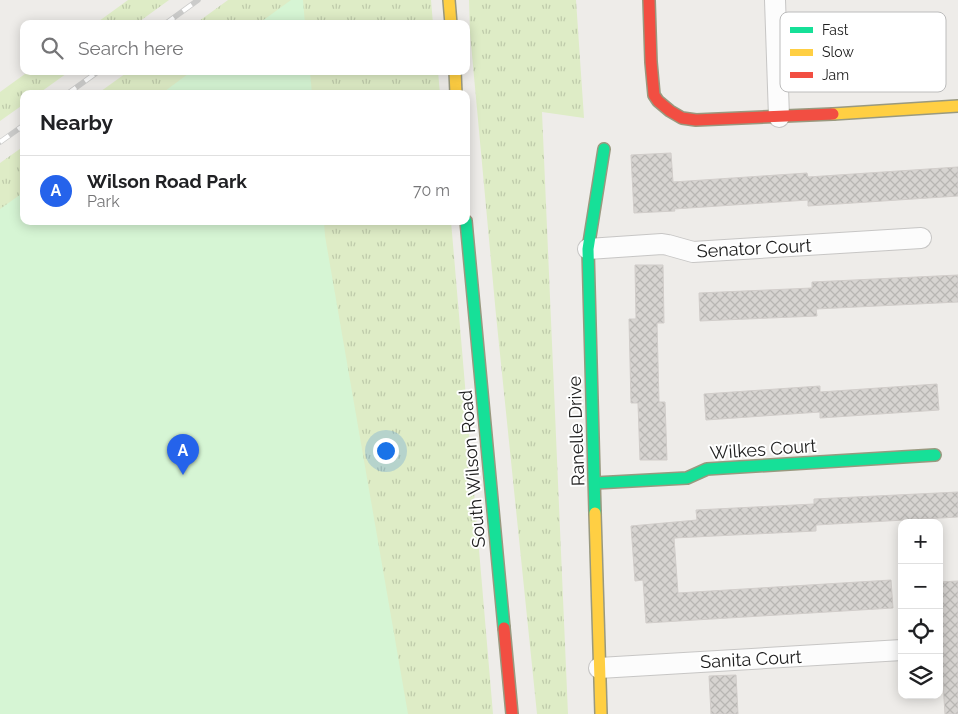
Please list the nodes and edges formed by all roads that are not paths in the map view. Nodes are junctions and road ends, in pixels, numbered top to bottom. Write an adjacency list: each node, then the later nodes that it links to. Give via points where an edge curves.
1 (449, 0): 4 (street)
2 (649, 0): 8 (street, via 653,89 658,101 682,118 696,120)
3 (775, 0): 8 (street)
4 (451, 20)
5 (454, 75): 6 (street)
6 (456, 90)
7 (958, 106): 8 (street)
8 (779, 117)
9 (604, 149): 12 (street, Ranelle Drive)
10 (466, 225): 17 (street, South Wilson Road)
11 (921, 238): 12 (street, Senator Court, via 693,252 662,244)
12 (588, 249): 14 (street, Ranelle Drive)
13 (935, 454): 14 (street, Wilkes Court, via 707,469 687,478)
14 (595, 483): 16 (street, Ranelle Drive)
15 (898, 650): 16 (street, Sanita Court)
16 (599, 668): 18 (street, Ranelle Drive)
17 (512, 714)
18 (601, 714)

